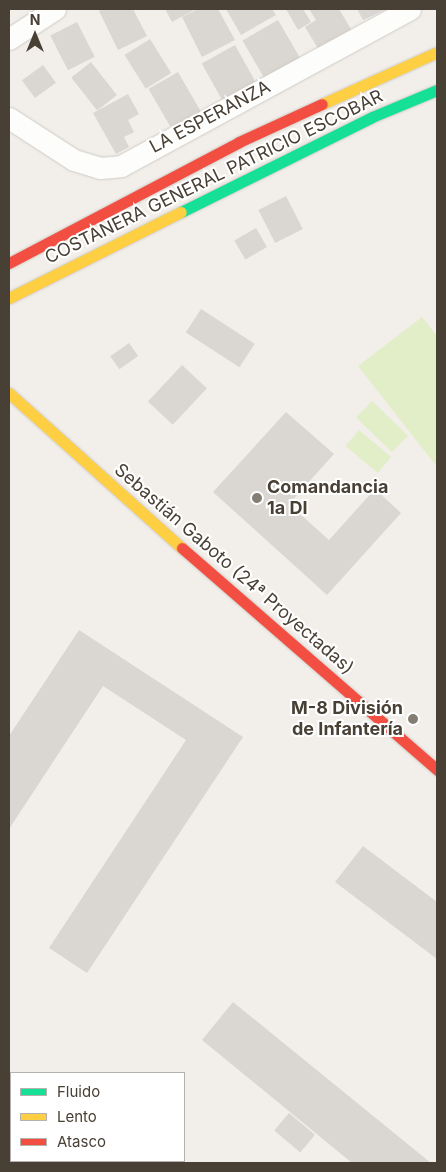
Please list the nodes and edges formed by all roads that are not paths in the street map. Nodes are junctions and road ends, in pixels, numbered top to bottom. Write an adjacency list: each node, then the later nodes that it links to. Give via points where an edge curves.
1 (55, 9): 3 (street)
2 (410, 9): 6 (street, LA ESPERANZA, via 120,166 100,168 74,160)
3 (9, 38)
4 (437, 52): 7 (main road, COSTANERA GENERAL PATRICIO ESCOBAR, via 239,142)
5 (437, 90): 8 (main road, COSTANERA GENERAL PATRICIO ESCOBAR, via 372,117)
6 (9, 118)
7 (9, 263)
8 (47, 278): 9 (main road, COSTANERA GENERAL PATRICIO ESCOBAR); 10 (main road)
9 (9, 298)
10 (9, 311)
11 (9, 393): 12 (main road, Sebastián Gaboto (24ª Proyectadas), via 288,643)
12 (437, 770)

